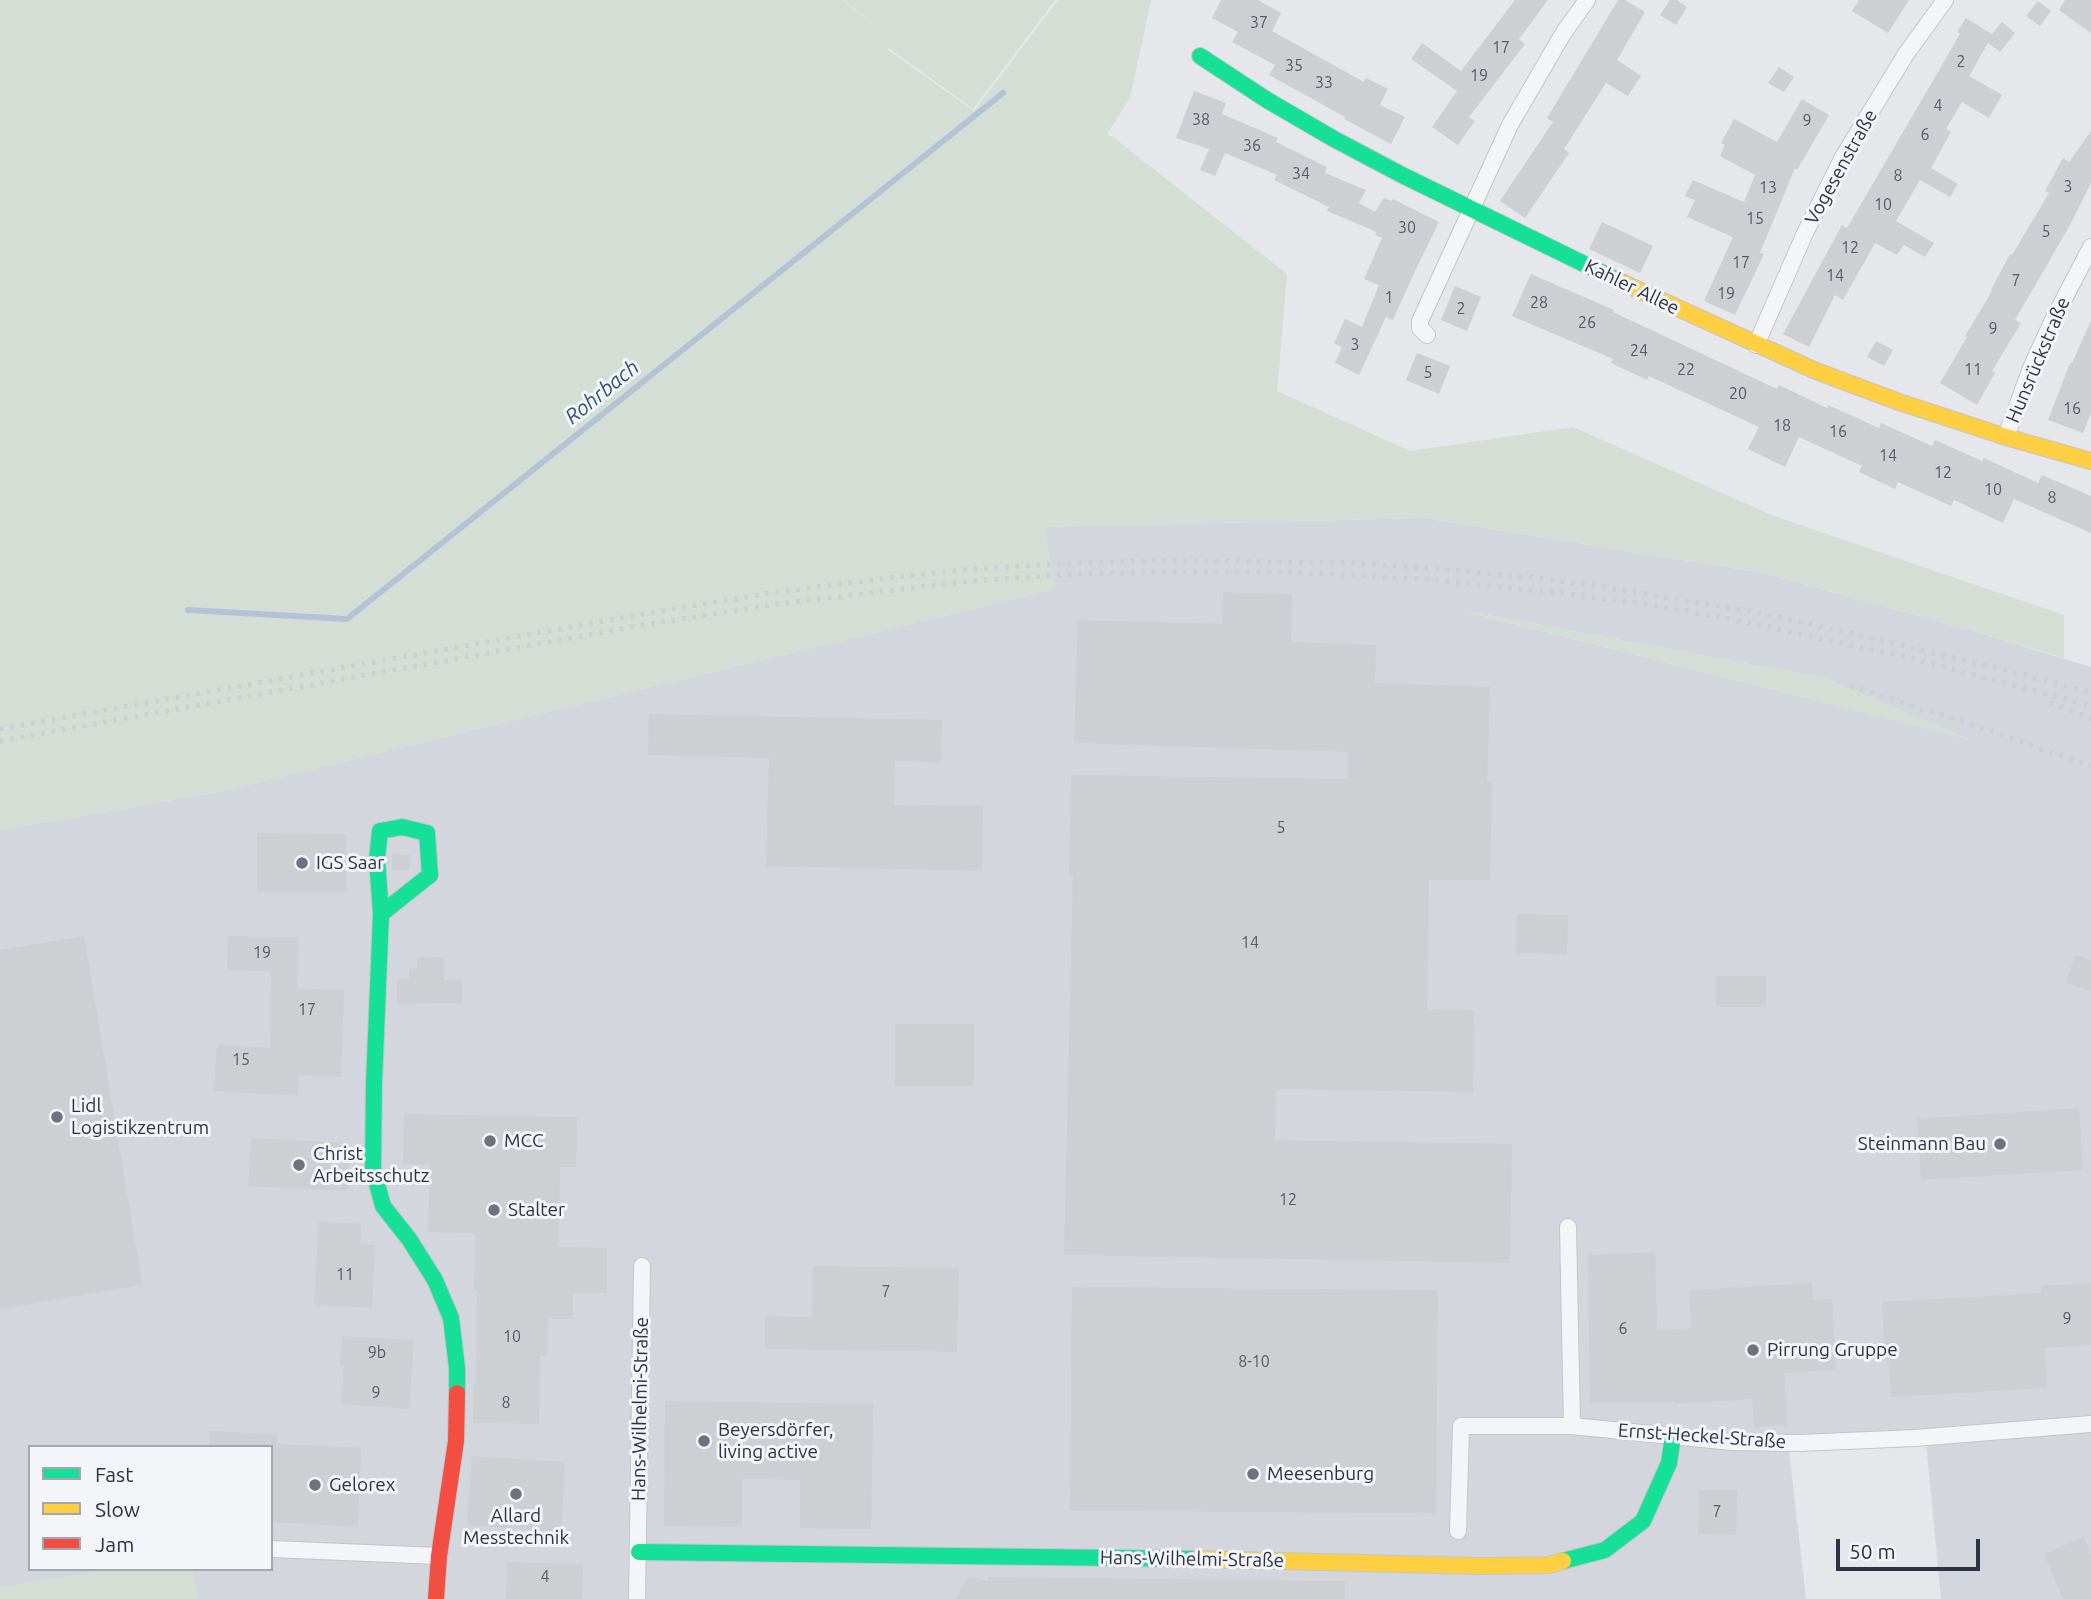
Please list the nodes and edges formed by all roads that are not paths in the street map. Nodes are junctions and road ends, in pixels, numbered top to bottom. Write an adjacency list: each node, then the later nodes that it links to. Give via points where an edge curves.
1 (1587, 0): 4 (street, via 1510,125)
2 (1945, 0): 7 (street, Vogesenstraße, via 1843,157)
3 (1200, 56): 4 (street, Kahler Allee, via 1334,139)
4 (1472, 208): 6 (street, via 1420,321); 7 (street, Kahler Allee)
5 (2091, 247): 8 (street, Hunsrückstraße, via 2052,322)
6 (1426, 335)
7 (1756, 345): 8 (street, Kahler Allee, via 1899,402)
8 (2006, 437): 9 (street, Kahler Allee)
9 (2091, 461)
10 (381, 914): 10 (street, via 380,831 402,827 427,834 430,875); 19 (street, via 373,1169 383,1206 435,1280 451,1318 457,1368 456,1441)
11 (1568, 1227): 14 (street)
12 (642, 1266): 18 (street, Hans-Wilhelmi-Straße)
13 (2091, 1424): 15 (street, Ernst-Heckel-Straße, via 1800,1443)
14 (1572, 1426): 15 (street, Ernst-Heckel-Straße); 16 (street, Ernst-Heckel-Straße, via 1461,1426)
15 (1673, 1436): 18 (street, Hans-Wilhelmi-Straße, via 1669,1463 1643,1521 1605,1550 1549,1565)
16 (1458, 1531)
17 (273, 1549): 19 (street)
18 (639, 1552): 21 (street, Hans-Wilhelmi-Straße)
19 (439, 1556): 20 (street)
20 (436, 1599)
21 (637, 1599)

